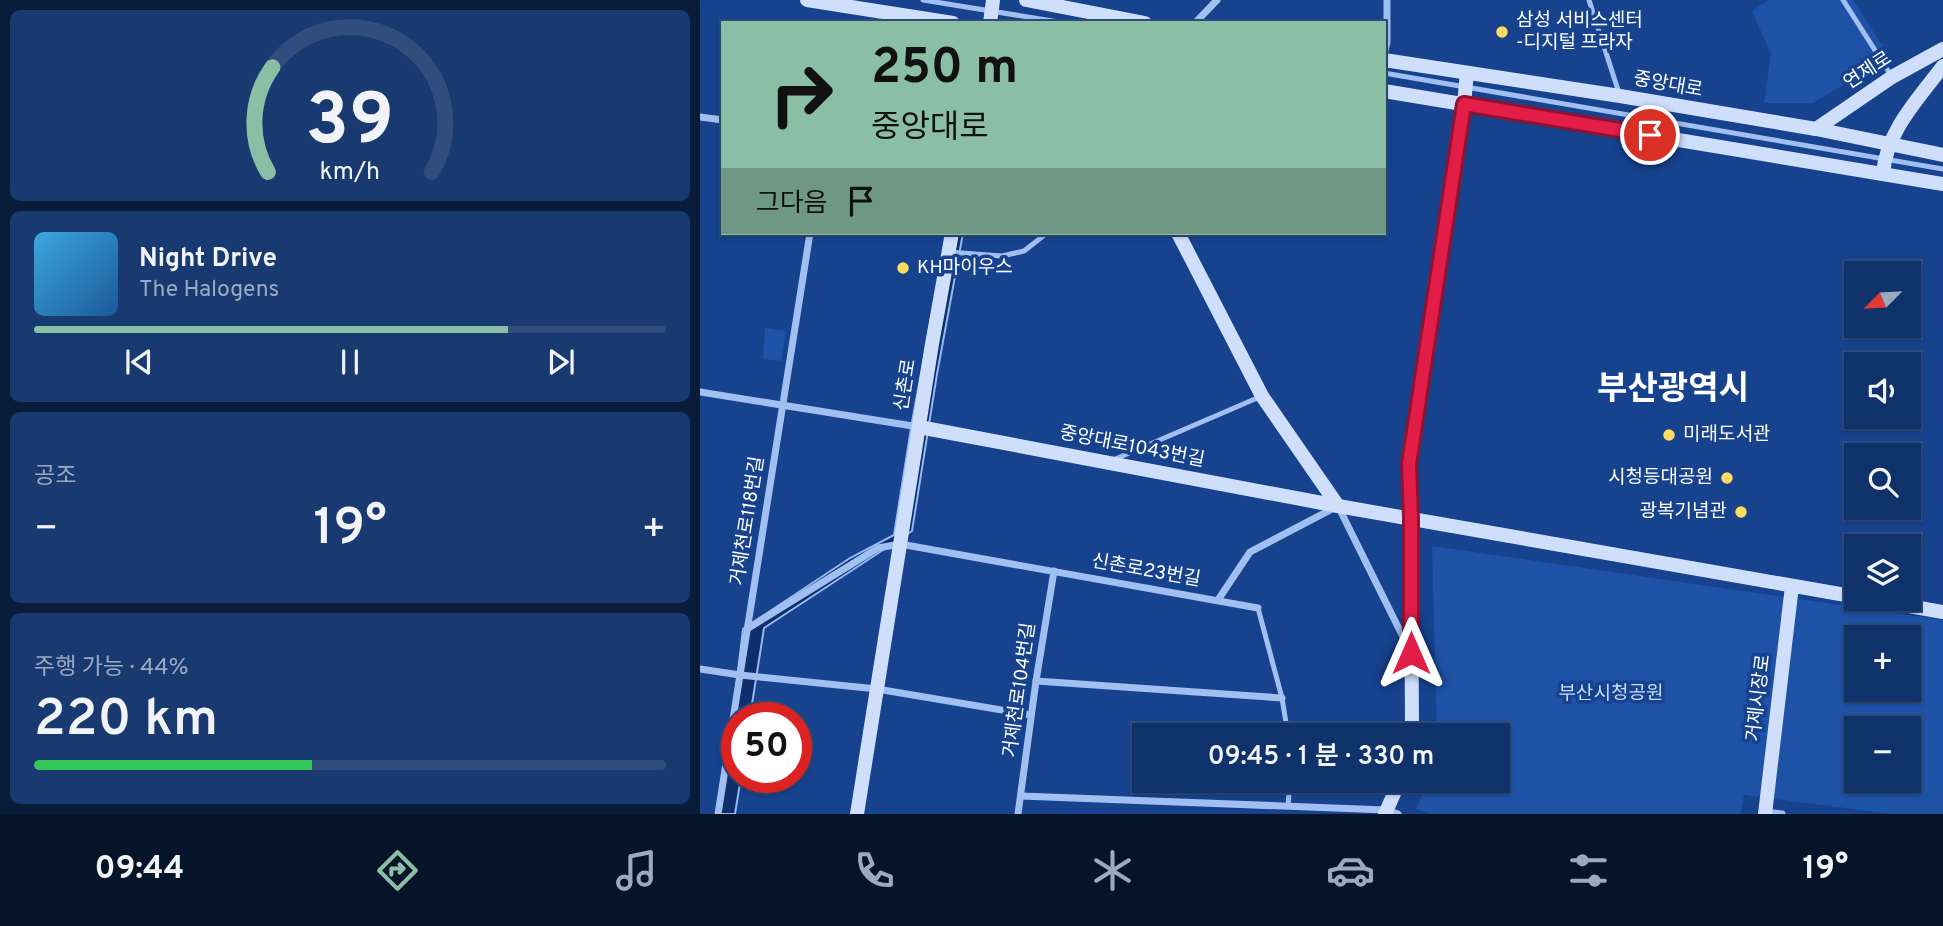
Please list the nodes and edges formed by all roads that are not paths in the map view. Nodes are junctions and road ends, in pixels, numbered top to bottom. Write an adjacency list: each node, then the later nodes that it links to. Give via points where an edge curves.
1 (807, 0): 9 (main road)
2 (923, 0): 8 (lane)
3 (1026, 0): 11 (main road)
4 (1217, 0): 12 (street)
5 (1387, 0): 13 (street)
6 (1589, 0): 21 (lane)
7 (1843, 0): 18 (lane)
8 (992, 11): 10 (lane)
9 (940, 21)
10 (1053, 21)
11 (1135, 21)
12 (1197, 21)
13 (1386, 47)
14 (1943, 50): 18 (main road, 연제로)
15 (1386, 58): 19 (main road, 중앙대로)
16 (1943, 66): 26 (main road, via 1902,120)
17 (1386, 73): 19 (lane)
18 (1892, 77): 25 (main road, 연제로)
19 (1466, 79): 21 (main road, 중앙대로); 22 (main road); 26 (lane)
20 (1386, 91): 22 (main road)
21 (1620, 96): 25 (main road, 중앙대로)
22 (1464, 104): 29 (main road); 42 (main road, via 1409,464)
23 (700, 117): 24 (street)
24 (721, 120)
25 (1816, 129): 26 (main road, 중앙대로)
26 (1887, 152): 27 (main road, 중앙대로); 28 (lane); 29 (main road)
27 (1943, 155)
28 (1943, 169)
29 (1883, 174): 30 (main road)
30 (1943, 184)
31 (810, 235): 38 (street, 거제천로118번길)
32 (952, 235): 35 (main road, 신촌로)
33 (1044, 235): 35 (lane, via 1024,251 1002,256)
34 (1179, 235): 37 (main road)
35 (949, 252): 39 (main road, 신촌로)
36 (700, 391): 38 (street)
37 (1262, 396): 40 (lane); 41 (main road)
38 (783, 405): 39 (street); 51 (street, 거제천로118번길)
39 (919, 427): 40 (main road, 중앙대로1043번길); 43 (main road, 신촌로)
40 (1108, 462): 41 (main road, 중앙대로1043번길)
41 (1338, 506): 42 (main road, 중앙대로1043번길); 47 (street, via 1250,552); 52 (street)
42 (1411, 518): 45 (main road, 중앙대로1043번길); 52 (main road)
43 (900, 544): 44 (street, 신촌로23번길); 51 (street, via 878,548); 56 (main road, 신촌로)
44 (1054, 571): 47 (street, 신촌로23번길); 55 (street, 거제천로104번길)
45 (1791, 586): 46 (main road, 중앙대로1043번길); 66 (main road, 거제시장로)
46 (1844, 595)
47 (1218, 600): 48 (street, 신촌로23번길)
48 (1258, 608): 57 (lane, 신촌로23번길)
49 (1921, 608): 50 (main road)
50 (1943, 612)
51 (747, 629): 54 (street, 거제천로118번길)
52 (1411, 653): 60 (main road)
53 (700, 669): 54 (street)
54 (740, 675): 56 (street); 67 (street, 거제천로118번길)
55 (1035, 681): 57 (street); 58 (street, 거제천로104번길)
56 (877, 688): 58 (street); 68 (main road, 신촌로)
57 (1282, 698): 59 (lane, 신촌로23번길)
58 (1031, 715): 63 (street, 거제천로104번길)
59 (1286, 723)
60 (1412, 723)
61 (1289, 793): 64 (lane)
62 (1396, 793): 65 (main road)
63 (1021, 796): 64 (street); 69 (street, 거제천로104번길)
64 (1288, 806): 65 (street)
65 (1390, 813)
66 (1765, 813): 70 (street)
67 (718, 814)
68 (857, 814)
69 (1018, 814)
70 (1782, 814)

